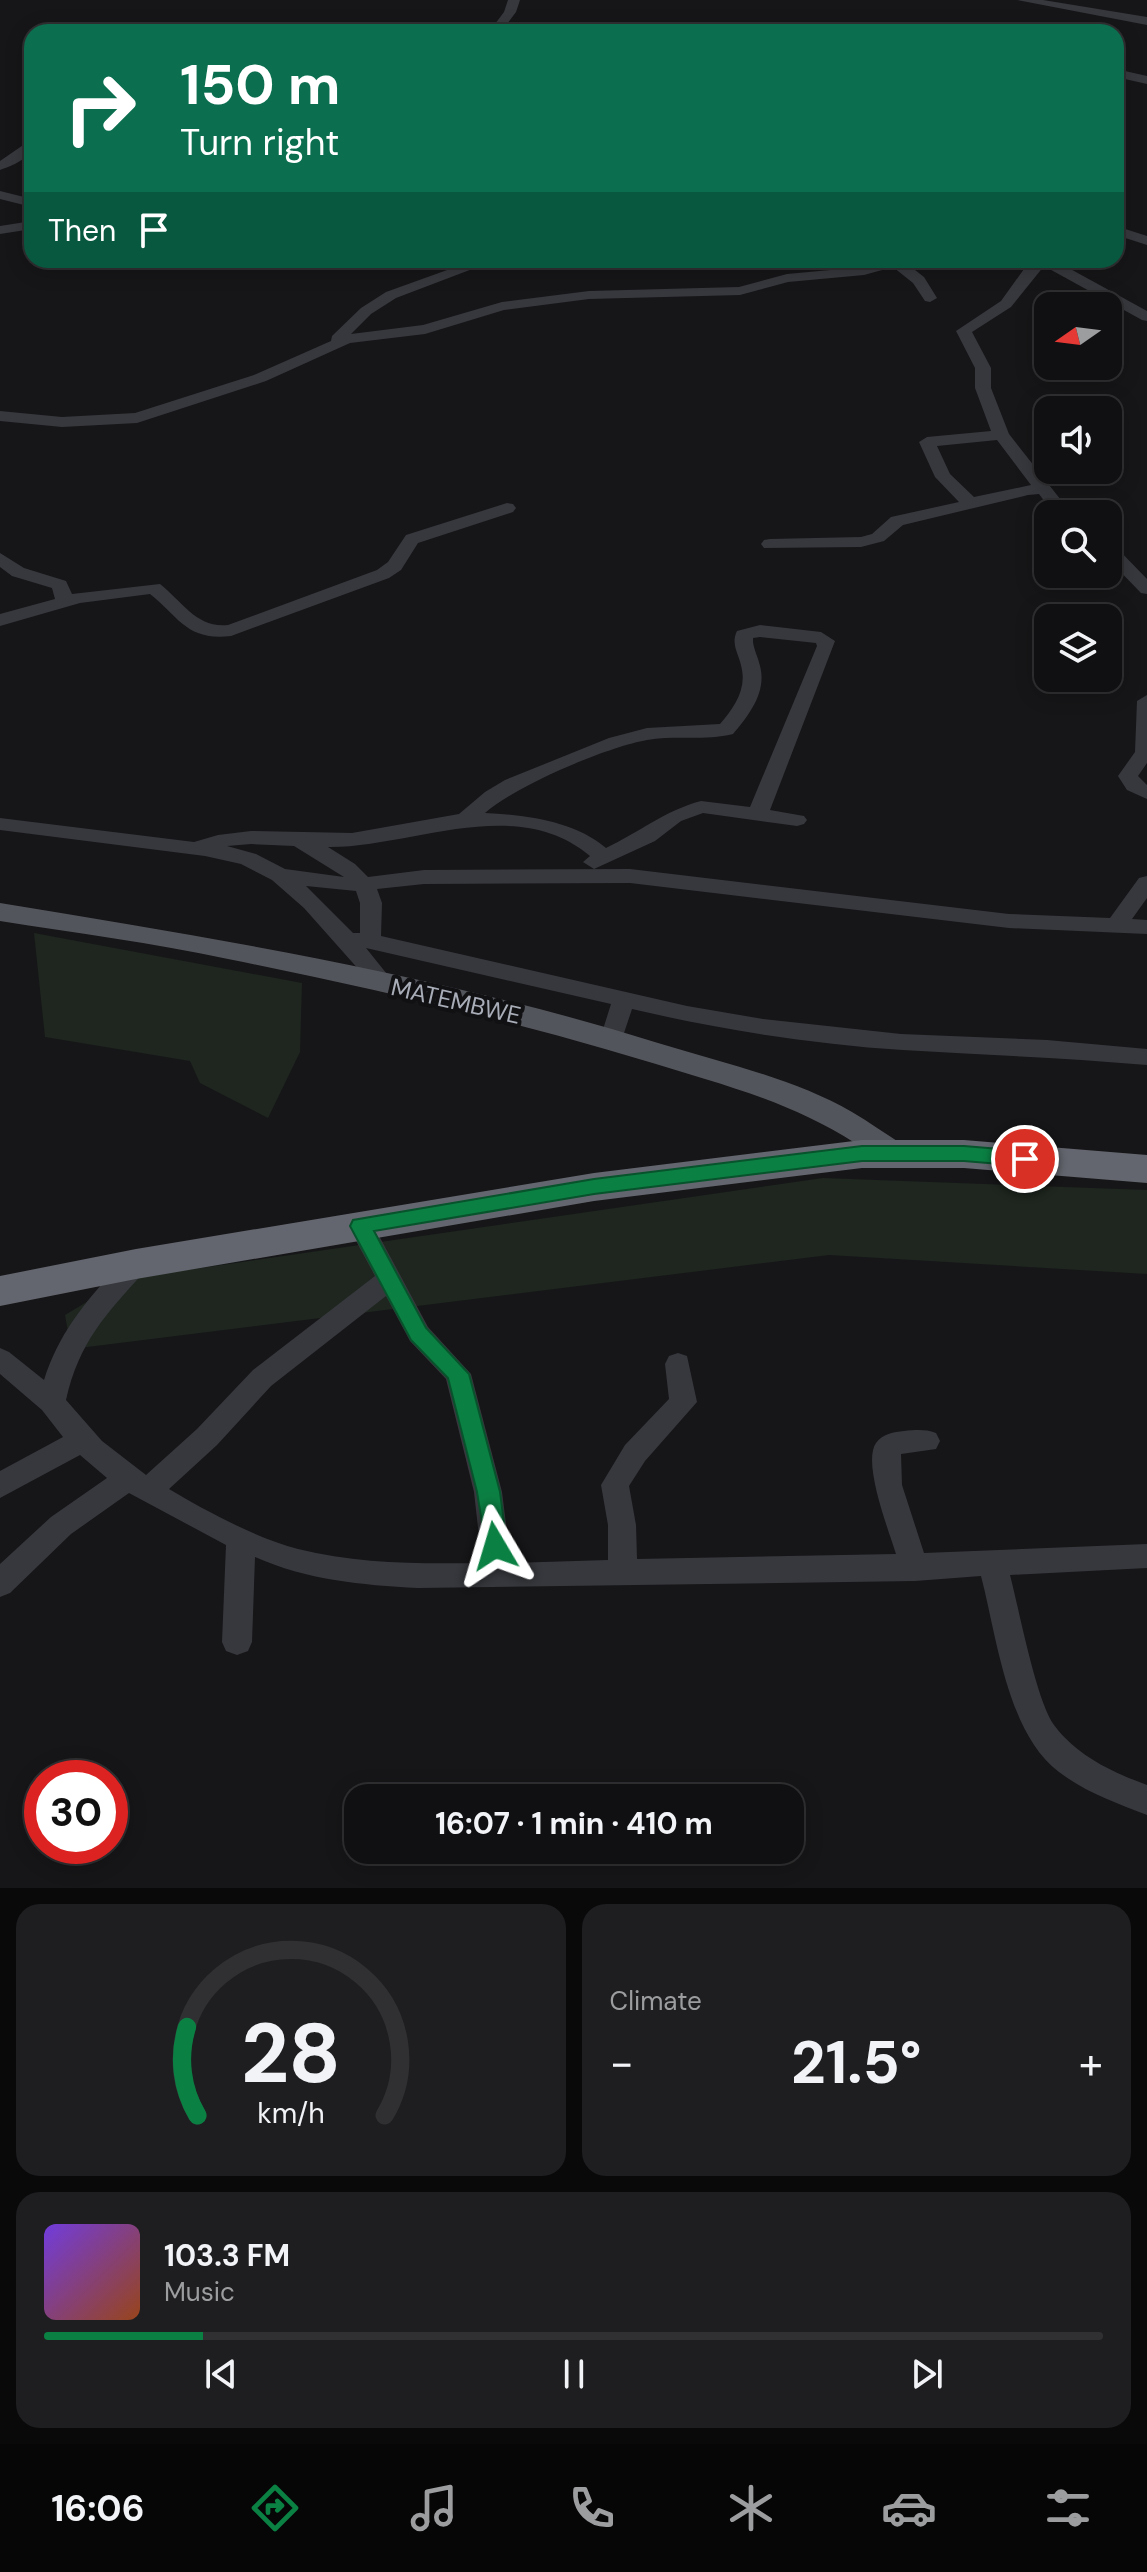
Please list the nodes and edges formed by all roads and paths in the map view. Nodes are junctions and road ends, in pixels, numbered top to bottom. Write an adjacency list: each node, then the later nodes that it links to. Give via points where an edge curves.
1 (514, 0): 4 (street)
2 (1023, 0): 3 (street)
3 (1147, 21)
4 (501, 24)
5 (1124, 75): 6 (street)
6 (1147, 80)
7 (24, 153): 8 (street)
8 (0, 166)
9 (24, 188): 10 (street)
10 (4, 196): 11 (street)
11 (24, 201)
12 (24, 226): 14 (street)
13 (24, 228): 16 (street)
14 (0, 230)
15 (1124, 233): 17 (street)
16 (0, 240)
17 (1147, 241)
18 (466, 268): 25 (street, via 379,301)
19 (876, 268): 25 (street, via 787,278 740,291 542,300 425,329 355,337)
20 (906, 268): 23 (street)
21 (1034, 268): 27 (street, via 1006,304 965,328 983,368 983,388)
22 (1058, 268): 24 (street)
23 (930, 298)
24 (1147, 317)
25 (318, 354): 26 (street, via 137,418 62,422)
26 (0, 416)
27 (1001, 435): 28 (street); 30 (street, via 927,442 936,469)
28 (1041, 489): 29 (street); 30 (street)
29 (1051, 500)
30 (971, 503): 32 (street, via 893,522 872,540)
31 (507, 508): 36 (street, via 412,539 395,566 383,574 231,630 210,632 194,626 154,588)
32 (770, 544)
33 (0, 558): 36 (street, via 26,576 60,585)
34 (1122, 563): 35 (street)
35 (1147, 589)
36 (65, 603): 37 (street)
37 (0, 620)
38 (1147, 701): 39 (street, via 1145,752 1128,776)
39 (1147, 793)
40 (758, 814): 41 (street, via 826,646 821,638 760,631 744,635 751,694 726,730 647,734 616,742 512,784); 42 (street); 46 (street, via 711,807 689,810)
41 (465, 820): 44 (street, via 375,837); 46 (street, via 507,822 575,836)
42 (797, 820)
43 (0, 824): 45 (street)
44 (300, 841): 45 (street, via 229,837); 50 (street)
45 (197, 847): 47 (street, via 234,854)
46 (604, 857): 48 (street)
47 (278, 875): 50 (street); 54 (street)
48 (565, 875): 50 (street, via 424,877); 52 (street, via 668,880 1009,921)
49 (1147, 883): 52 (street)
50 (366, 884): 54 (street, via 374,919)
51 (0, 912): 55 (main road, MATEMBWE, via 226,949)
52 (1116, 925): 53 (street)
53 (1147, 927)
54 (359, 940): 55 (street); 56 (street)
55 (384, 984): 57 (main road, MATEMBWE)
56 (624, 998): 57 (street); 58 (street, via 779,1029)
57 (612, 1039): 59 (main road, MATEMBWE, via 781,1092 840,1119)
58 (1147, 1057)
59 (892, 1153): 60 (highway); 61 (highway, via 594,1187)
60 (1147, 1169)
61 (361, 1226): 62 (highway); 63 (street)
62 (136, 1264): 64 (highway); 67 (street, via 81,1324 65,1350)
63 (389, 1279): 70 (street, via 262,1378 207,1437); 77 (street, via 419,1334 458,1374 488,1492)
64 (0, 1291)
65 (0, 1359): 67 (street)
66 (678, 1364): 76 (street, via 683,1402 635,1453 615,1485)
67 (52, 1402): 68 (street)
68 (82, 1441): 70 (street); 71 (street)
69 (926, 1441): 75 (street, via 887,1448 888,1485)
70 (140, 1484): 72 (street, via 184,1514); 78 (street, via 97,1497 53,1529)
71 (0, 1486)
72 (241, 1538): 77 (street, via 300,1562 393,1574); 79 (street)
73 (1147, 1556): 74 (street)
74 (993, 1566): 75 (street); 80 (street, via 1033,1718 1043,1738 1063,1759 1104,1784)
75 (915, 1568): 76 (street)
76 (623, 1572): 77 (street)
77 (498, 1575)
78 (0, 1584)
79 (237, 1642)
80 (1147, 1800)

